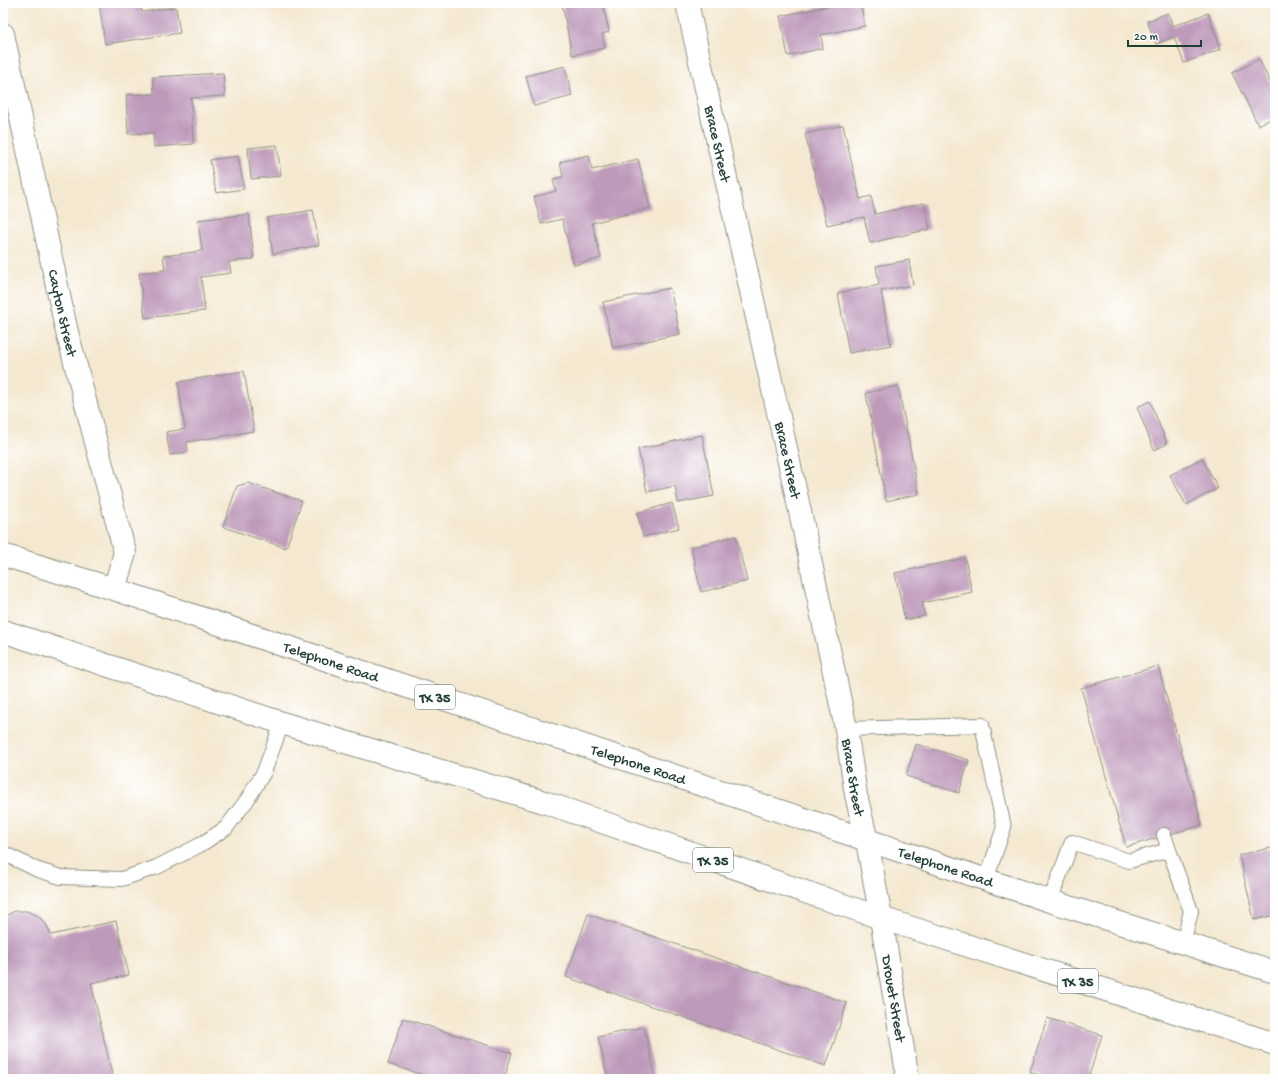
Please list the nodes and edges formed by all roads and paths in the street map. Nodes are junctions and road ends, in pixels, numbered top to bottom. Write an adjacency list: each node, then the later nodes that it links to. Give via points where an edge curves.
1 (687, 3): 7 (main road, Brace Street)
2 (3, 34): 4 (main road, Cayton Street, via 66,328 125,553)
3 (3, 555): 4 (main road, Telephone Road / TX 35)
4 (114, 590): 9 (main road, Telephone Road / TX 35)
5 (3, 631): 6 (main road, TX 35)
6 (282, 723): 11 (lane, via 264,772 226,828 200,845 157,867 122,879 61,877 38,870); 14 (main road, TX 35, via 557,806)
7 (846, 729): 9 (main road, Brace Street, via 856,795); 12 (lane, via 982,725 1004,827)
8 (1164, 835): 10 (lane)
9 (867, 841): 12 (main road, Telephone Road / TX 35); 14 (main road, Brace Street)
10 (1169, 850): 13 (lane, via 1129,861 1072,842); 15 (lane, via 1191,911)
11 (3, 853)
12 (986, 880): 13 (main road, Telephone Road / TX 35)
13 (1050, 901): 15 (main road, Telephone Road / TX 35)
14 (881, 918): 17 (main road, TX 35); 18 (main road, Drouet Street)
15 (1183, 943): 16 (main road, Telephone Road / TX 35)
16 (1275, 972)
17 (1275, 1044)
18 (908, 1079)

